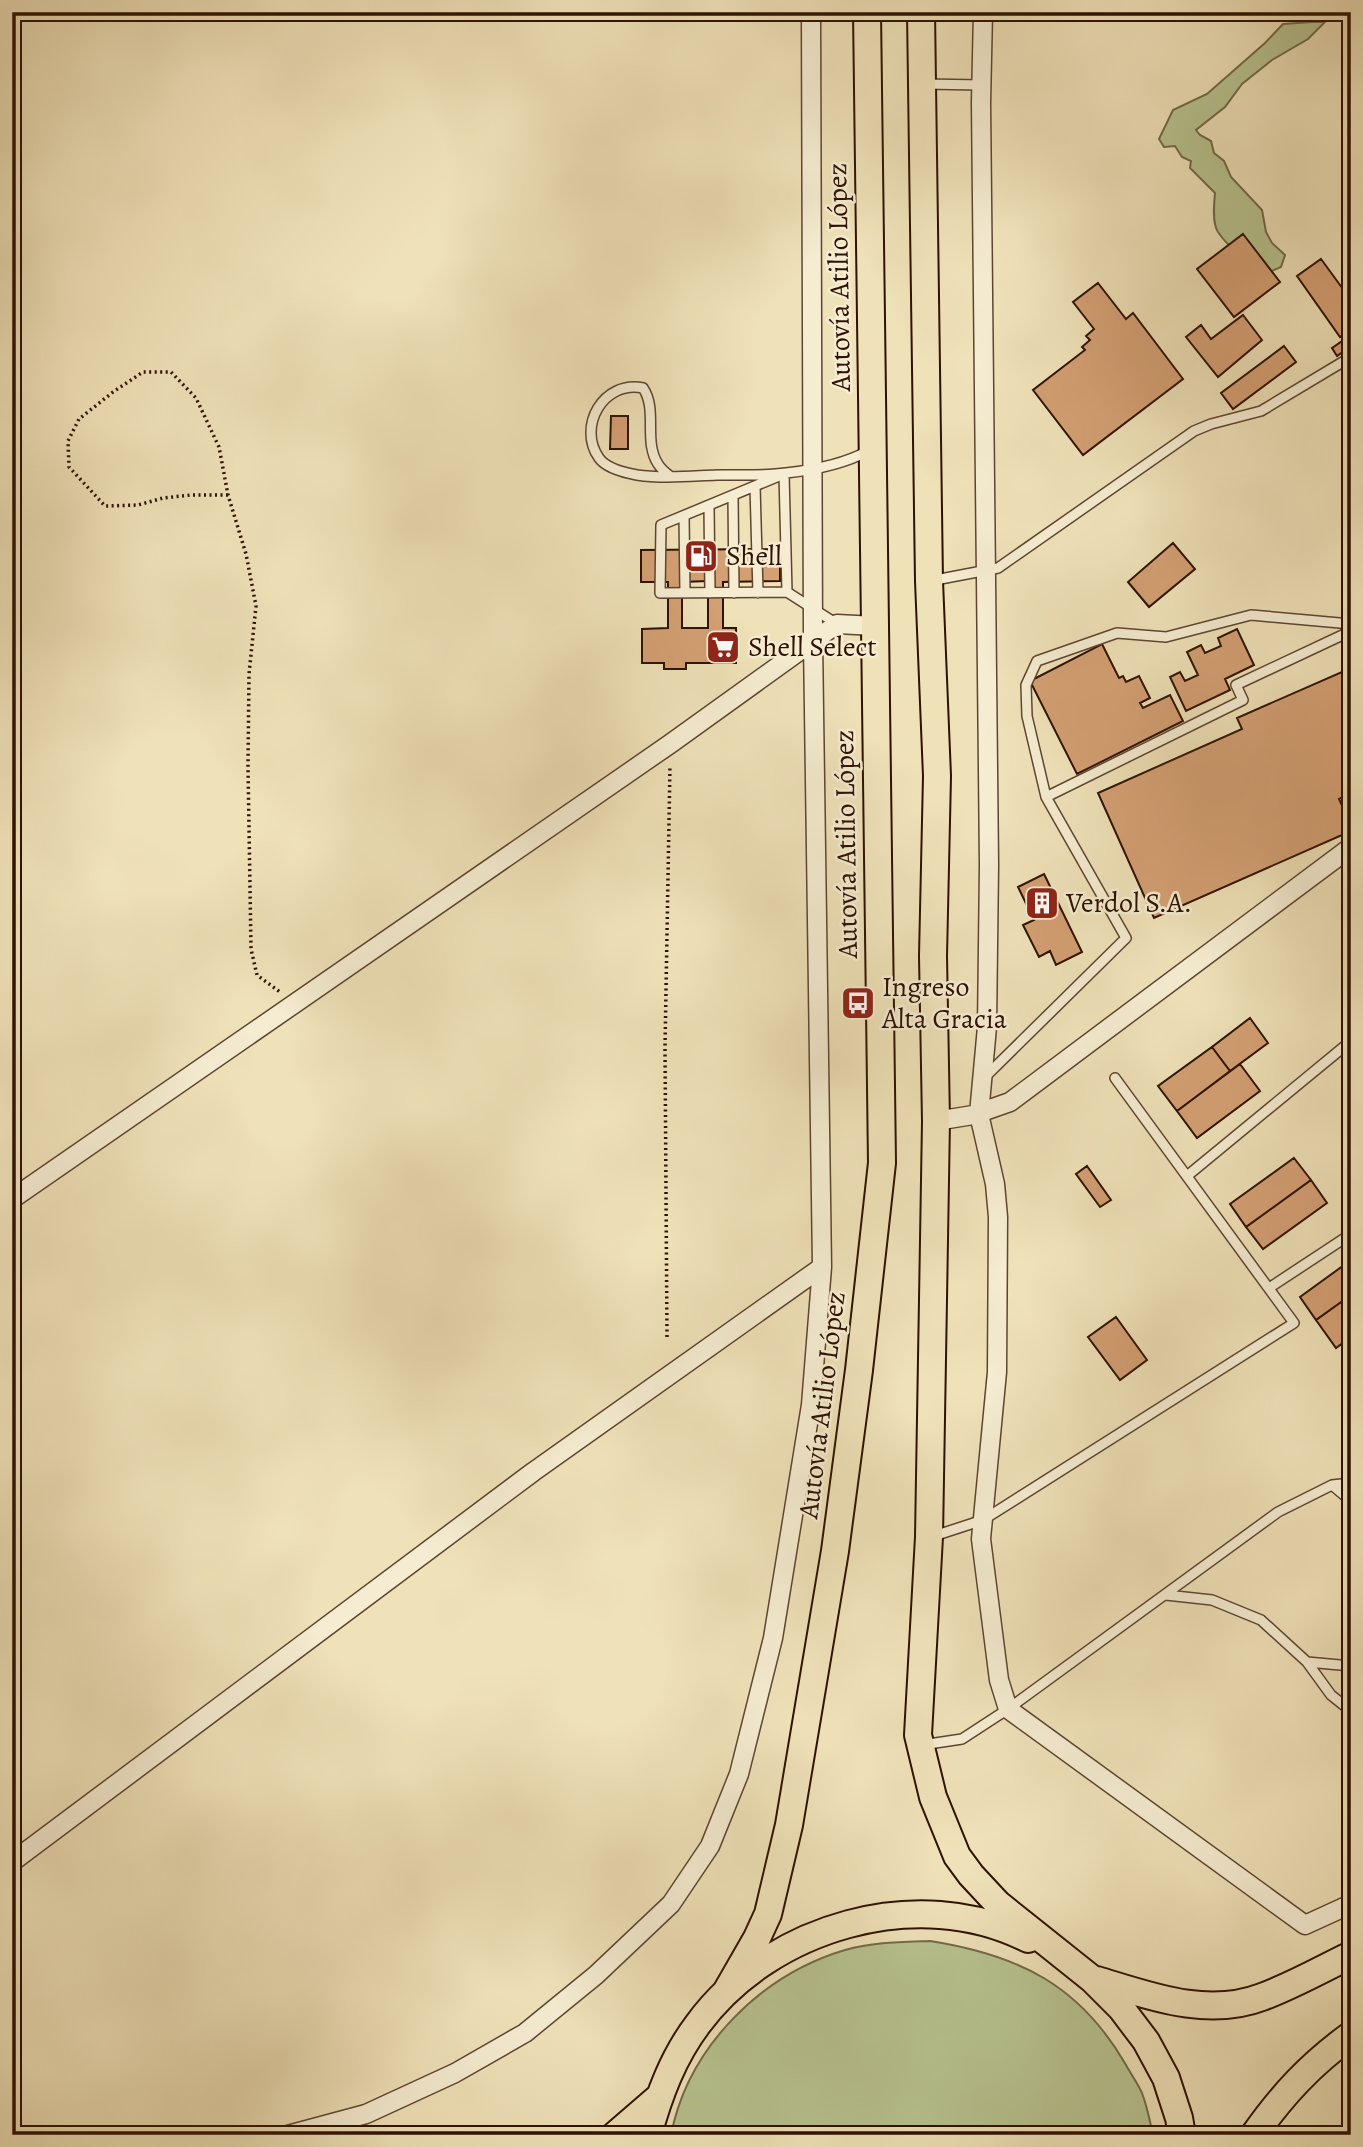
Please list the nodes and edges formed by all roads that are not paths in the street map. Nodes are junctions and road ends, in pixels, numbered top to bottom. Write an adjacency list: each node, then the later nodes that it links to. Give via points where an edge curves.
1 (811, 12): 9 (street)
2 (867, 12): 8 (main road, Autovía Atilio López)
3 (921, 12): 5 (main road, Autovía Atilio López)
4 (983, 12): 6 (street)
5 (922, 84): 6 (lane); 17 (main road, Autovía Atilio López)
6 (982, 85): 16 (street)
7 (1351, 357): 16 (lane, via 1261,411 1194,431 998,568)
8 (873, 449): 9 (lane); 26 (main road, Autovía Atilio López)
9 (813, 469): 10 (lane); 23 (street)
10 (784, 474): 11 (lane); 12 (lane); 18 (lane)
11 (670, 477): 11 (lane, via 653,450 648,396 643,387 620,388 605,398 596,408 592,427 599,459 614,469)
12 (755, 486): 13 (lane); 22 (lane)
13 (733, 495): 14 (lane); 21 (lane)
14 (709, 505): 15 (lane); 20 (lane)
15 (684, 516): 19 (lane); 19 (lane, via 661,526 660,593)
16 (987, 570): 17 (lane); 33 (street, via 989,865)
17 (929, 581): 35 (main road, Autovía Atilio López, via 937,776)
18 (787, 592): 22 (lane); 23 (lane)
19 (685, 593): 20 (lane)
20 (710, 593): 21 (lane)
21 (734, 593): 22 (lane)
22 (758, 593)
23 (814, 610): 24 (lane); 28 (street)
24 (837, 624): 26 (street); 28 (street)
25 (1351, 624): 29 (lane, via 1251,615 1166,637 1117,633 1037,661 1026,685 1027,716)
26 (875, 626): 57 (main road, Autovía Atilio López, via 882,1163 835,1551 789,1825 768,1914)
27 (1351, 631): 29 (lane, via 1236,685 1243,700)
28 (813, 641): 37 (street); 39 (street)
29 (1046, 797): 33 (lane, via 1126,938)
30 (1351, 847): 34 (street, via 1048,1076 1010,1102)
31 (1351, 1041): 36 (lane)
32 (1115, 1078): 36 (lane)
33 (982, 1081): 34 (street)
34 (979, 1114): 35 (street); 44 (street, via 998,1217 997,1372)
35 (936, 1121): 45 (main road, Autovía Atilio López)
36 (1187, 1176): 40 (lane)
37 (12, 1199)
38 (1351, 1234): 40 (lane)
39 (821, 1267): 52 (street, via 533,1472); 60 (street, via 811,1405 774,1638 739,1774 710,1846 671,1905 596,1975 525,2032 455,2073 366,2113)
40 (1269, 1288): 44 (lane, via 1294,1322)
41 (1351, 1483): 42 (lane)
42 (1332, 1485): 43 (lane); 46 (lane, via 1278,1512)
43 (1351, 1501)
44 (983, 1520): 45 (lane); 49 (street, via 981,1539 997,1667)
45 (929, 1537): 51 (main road, Autovía Atilio López)
46 (1166, 1595): 47 (lane, via 1212,1600 1261,1620); 49 (lane)
47 (1307, 1661): 48 (lane); 50 (lane, via 1331,1695)
48 (1351, 1665)
49 (1008, 1709): 51 (lane, via 962,1739); 53 (street, via 1305,1925)
50 (1351, 1711)
51 (920, 1745): 54 (main road, Autovía Atilio López, via 933,1797 957,1856 998,1904)
52 (12, 1862)
53 (1351, 1904)
54 (1060, 1955): 56 (main road, Autovía Atilio López); 57 (main road, Autovía Atilio López, via 977,1921 887,1916 843,1924 800,1940 761,1963)
55 (1351, 1955): 56 (main road, via 1262,1997 1220,2006 1190,2005)
56 (1092, 1979): 63 (main road, Autovía Atilio López, via 1146,2041 1166,2078)
57 (726, 1992): 59 (main road, Autovía Atilio López, via 698,2023)
58 (1351, 2035): 64 (main road, via 1300,2077)
59 (659, 2097): 61 (main road); 62 (main road, Autovía Atilio López)
60 (288, 2135)
61 (615, 2135)
62 (648, 2135)
63 (1182, 2135)
64 (1254, 2135)

